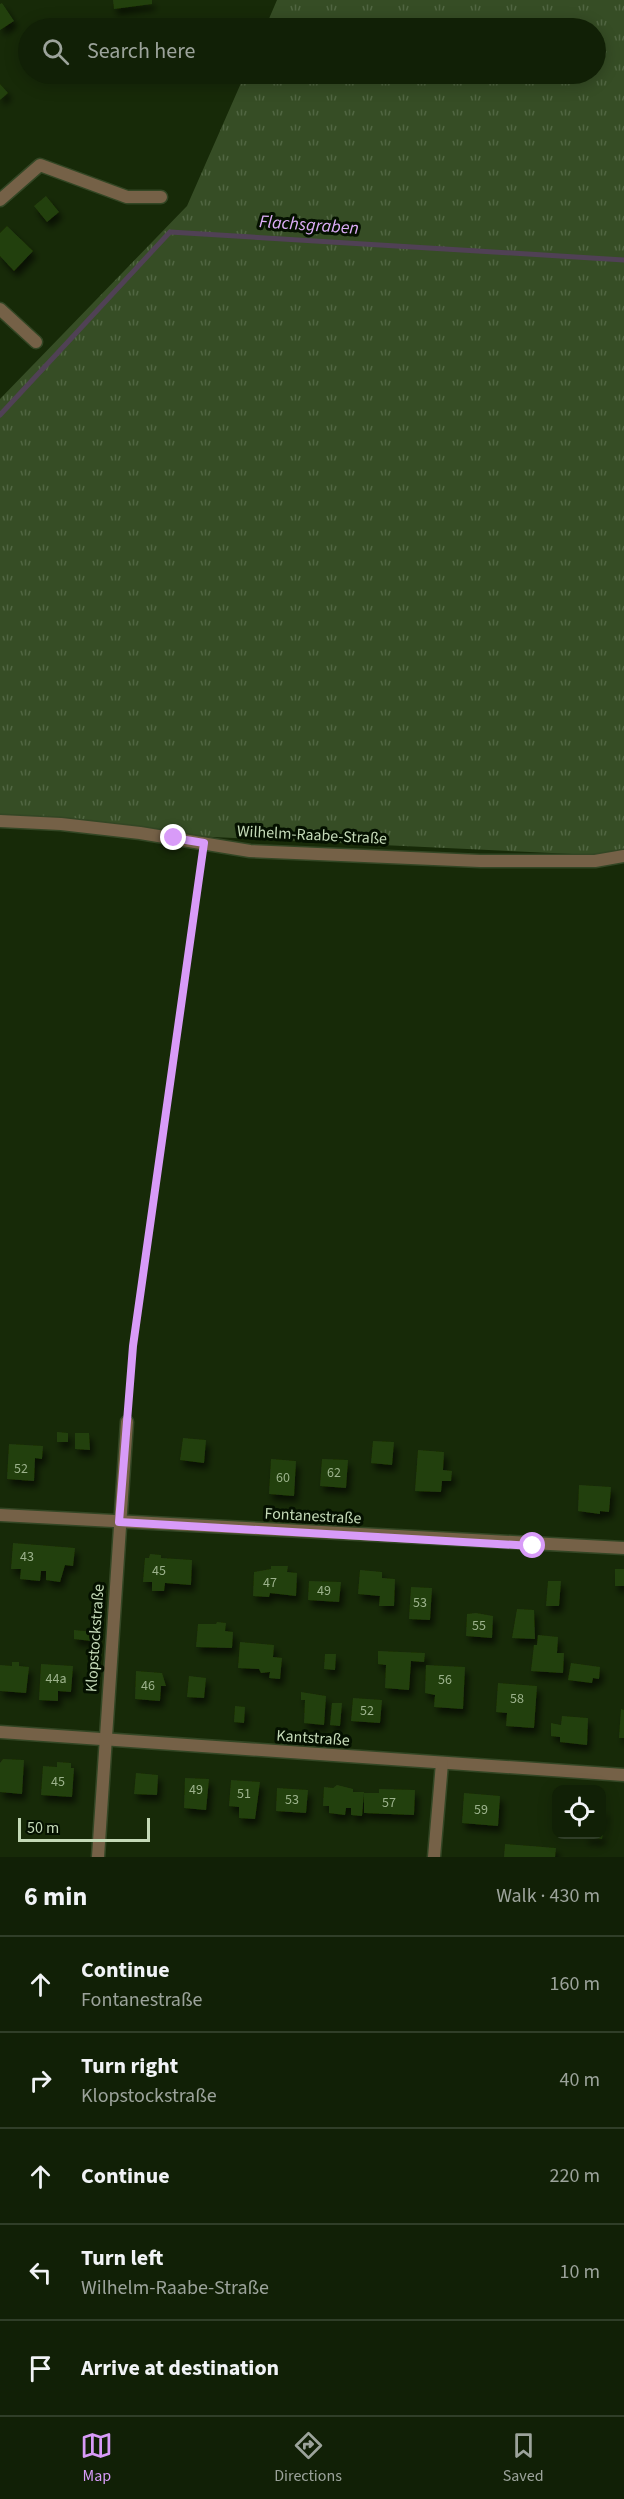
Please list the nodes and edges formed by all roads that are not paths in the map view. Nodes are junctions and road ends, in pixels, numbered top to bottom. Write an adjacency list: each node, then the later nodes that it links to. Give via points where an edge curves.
1 (161, 197): 2 (street, via 127,197 40,165)
2 (0, 201)
3 (0, 309): 4 (street)
4 (36, 342)
5 (0, 821): 6 (street, Wilhelm-Raabe-Straße, via 61,824 250,851 480,861 595,861)
6 (624, 856)
7 (127, 1422): 9 (street, Klopstockstraße)
8 (0, 1515): 9 (street, Fontanestraße)
9 (119, 1522): 10 (street, Fontanestraße); 12 (street, Klopstockstraße)
10 (624, 1548)
11 (0, 1732): 12 (street, Kantstraße)
12 (105, 1740): 13 (street, Kantstraße); 15 (street, Klopstockstraße)
13 (442, 1763): 14 (street, Kantstraße); 16 (street)
14 (624, 1775)
15 (98, 1857)
16 (434, 1857)

